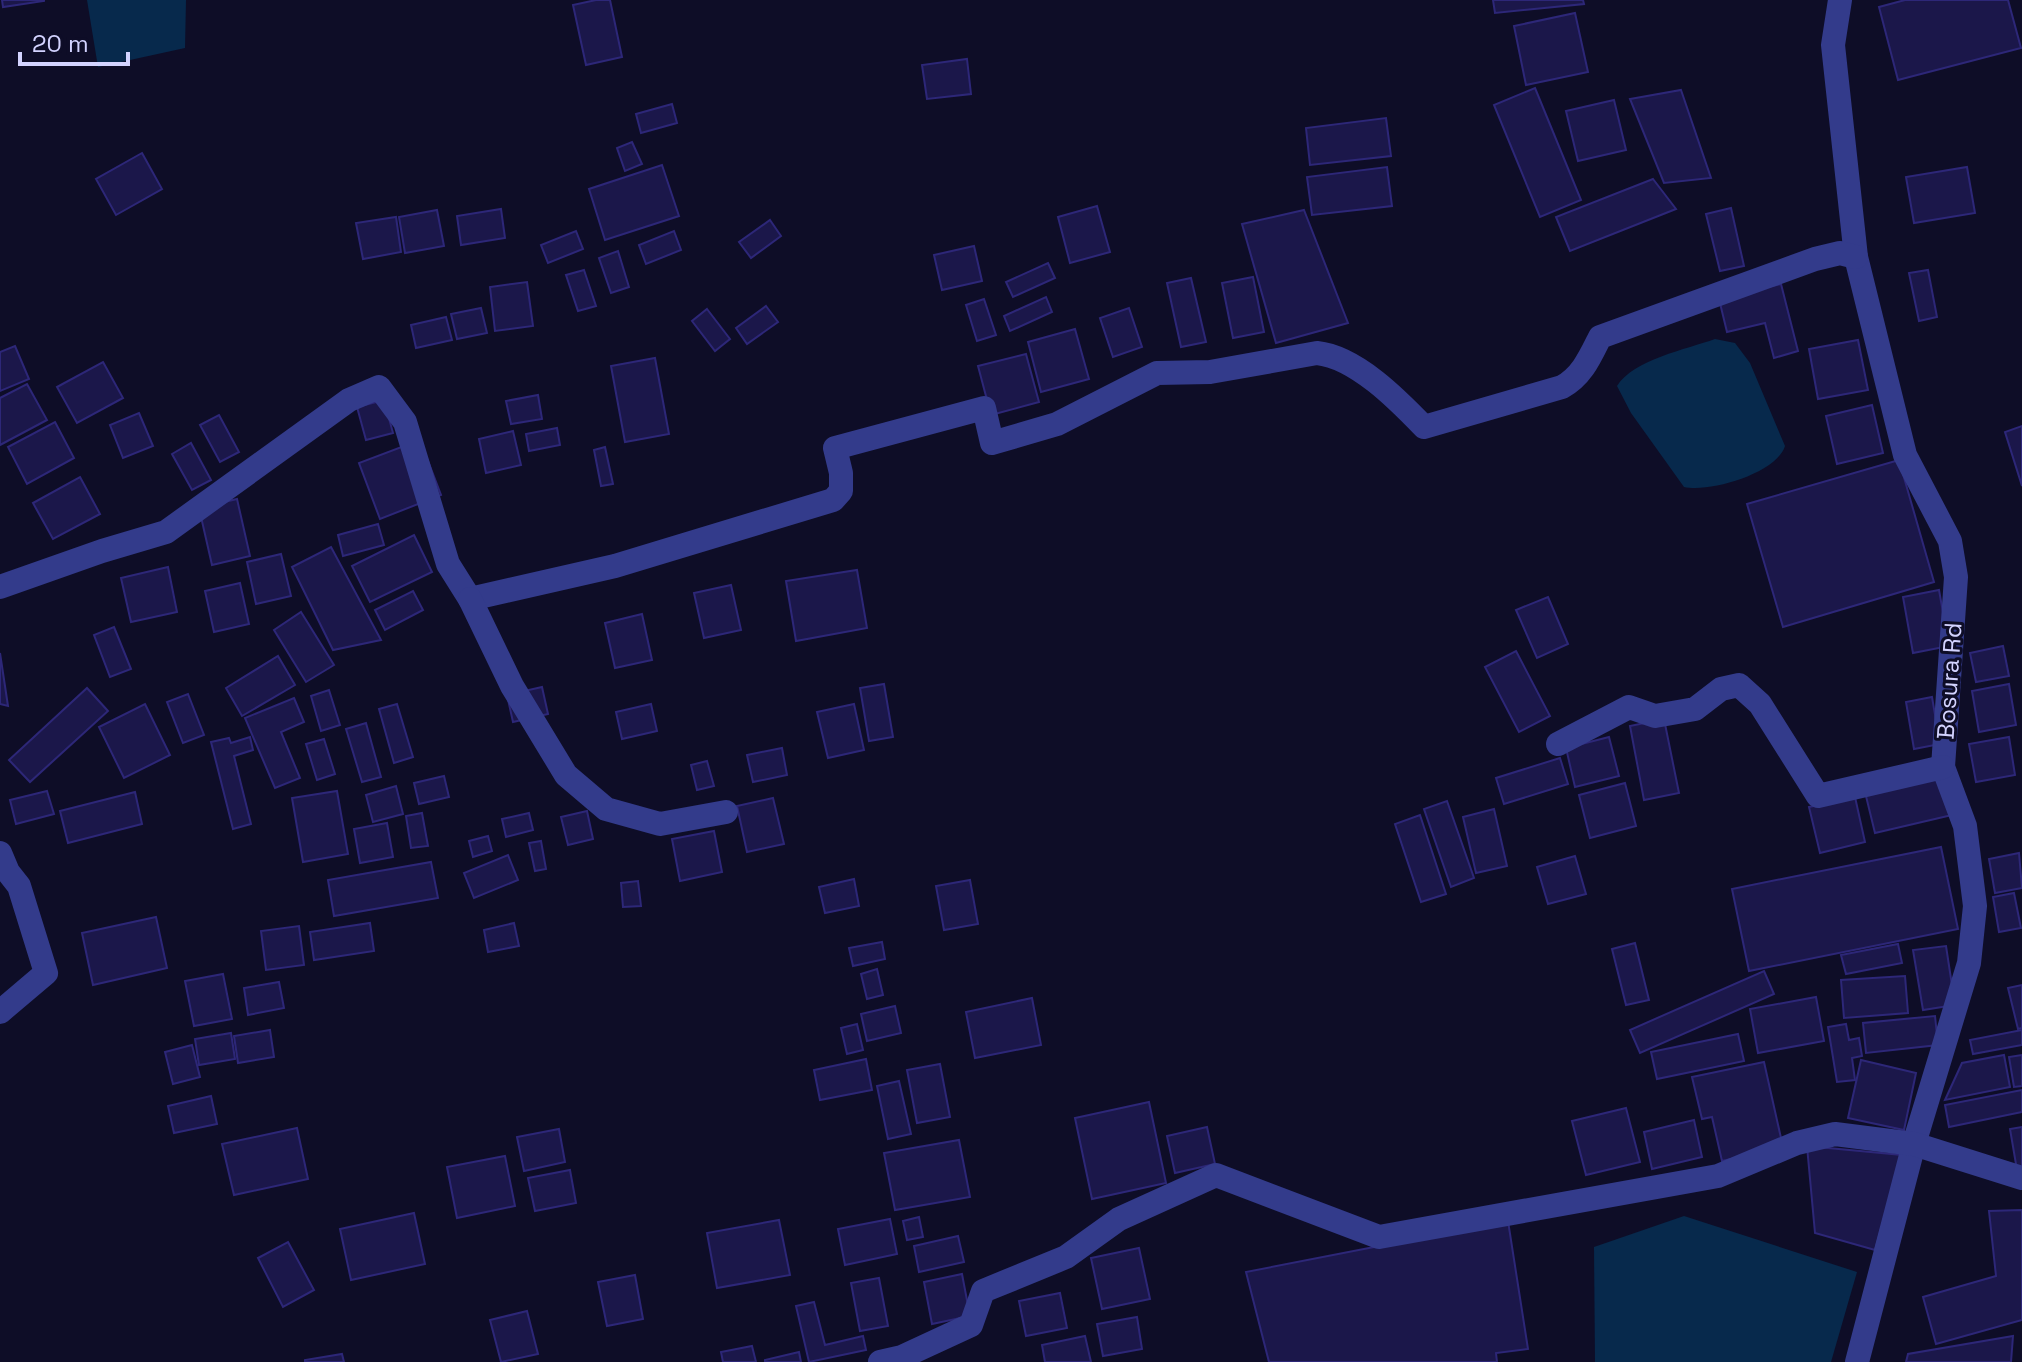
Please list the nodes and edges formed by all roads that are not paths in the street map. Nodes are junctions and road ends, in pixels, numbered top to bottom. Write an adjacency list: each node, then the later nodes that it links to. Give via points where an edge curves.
1 (1840, 0): 2 (street, Bosura Rd, via 1833,45)
2 (1856, 257): 4 (street, via 1840,253 1815,259 1600,337 1586,365 1562,387 1424,427 1381,384 1329,354 1317,353 1210,372 1157,373 1057,424 992,443 984,408 835,448 841,491 833,500 615,566); 6 (street, Bosura Rd, via 1905,455 1950,541 1956,577)
3 (0, 587): 4 (street, via 166,532 349,400 379,387 405,422 448,564)
4 (470, 599): 7 (street, via 512,686 566,775 606,809 660,824)
5 (1558, 744): 6 (street, via 1629,707 1655,716 1695,709 1721,689 1739,685 1760,704 1818,796)
6 (1943, 767): 10 (street, Bosura Rd, via 1965,826 1975,906 1969,963)
7 (726, 812)
8 (0, 853): 9 (street, via 19,886 46,973)
9 (0, 1012)
10 (1914, 1144): 11 (street); 12 (street, via 1835,1134 1797,1143 1718,1176 1379,1237 1216,1175 1119,1219 1066,1257 983,1291 971,1325); 13 (street, Bosura Rd)
11 (2022, 1178)
12 (880, 1362)
13 (1857, 1362)

